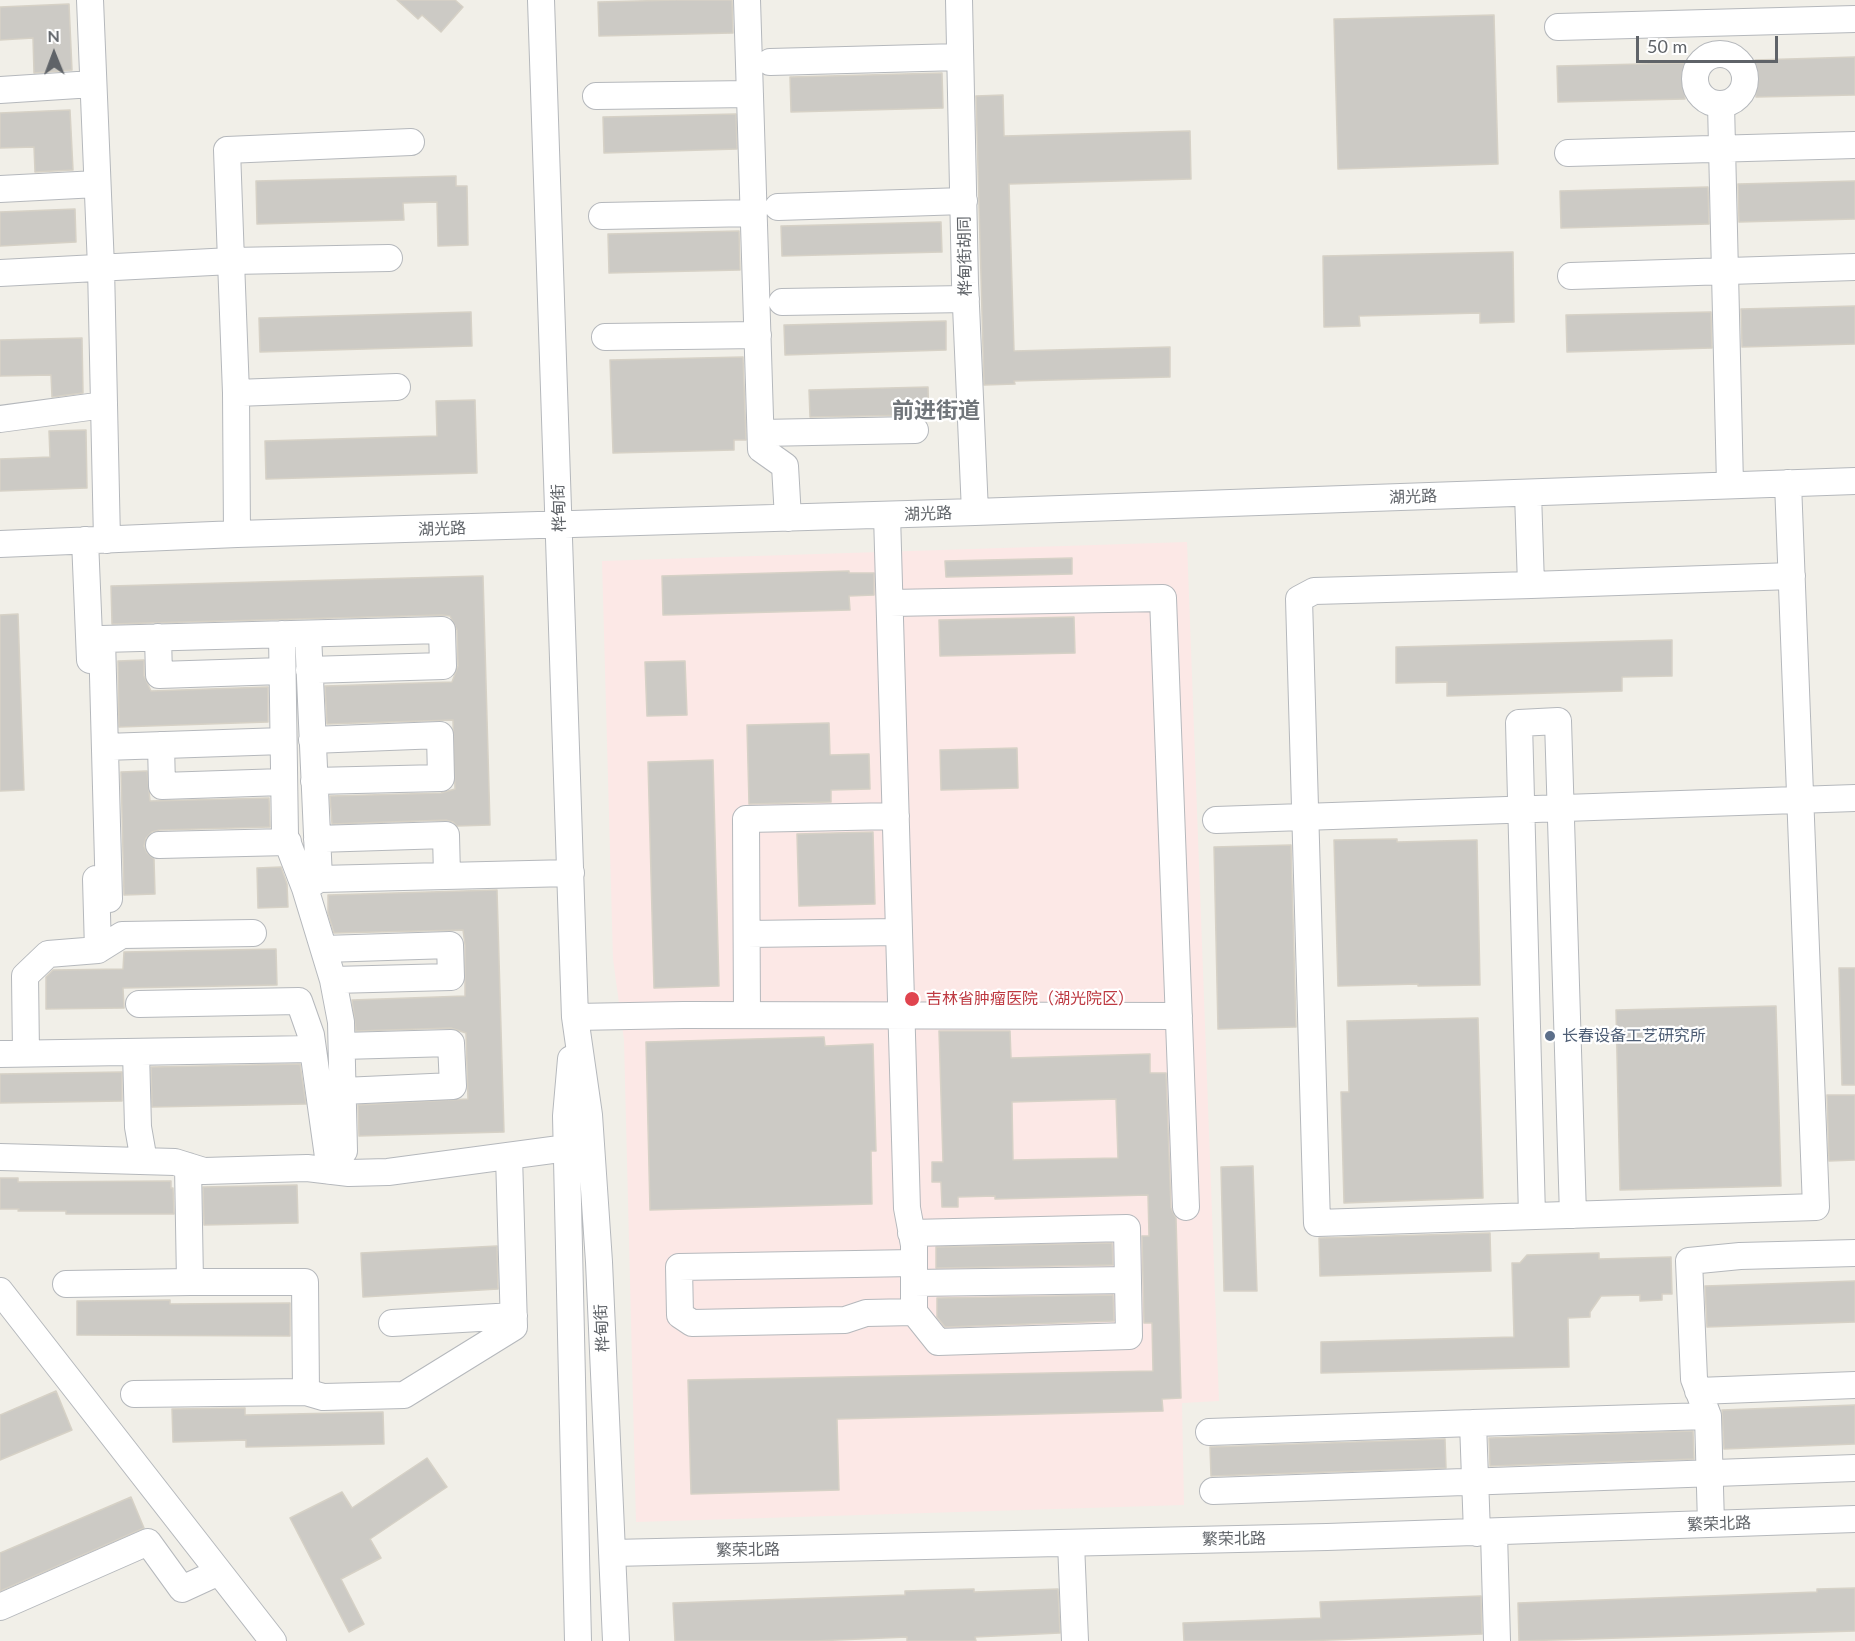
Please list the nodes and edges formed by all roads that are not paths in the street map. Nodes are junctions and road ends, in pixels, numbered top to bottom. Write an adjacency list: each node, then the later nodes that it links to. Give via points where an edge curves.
1 (90, 0): 11 (street)
2 (541, 0): 49 (street, 桦甸街)
3 (747, 0): 13 (street)
4 (959, 0): 9 (street, 桦甸街胡同)
5 (1717, 11): 6 (street); 7 (street); 8 (street)
6 (1855, 19)
7 (1558, 27)
8 (1719, 54): 15 (street, via 1734,58 1744,79 1737,96); 15 (street, via 1698,66 1695,83 1704,98)
9 (960, 57): 10 (street); 22 (street, 桦甸街胡同)
10 (770, 62)
11 (93, 84): 12 (street); 20 (street)
12 (0, 90)
13 (750, 93): 14 (street); 23 (street)
14 (596, 96)
15 (1721, 104): 18 (street)
16 (411, 142): 26 (street, via 227,150)
17 (1855, 145): 18 (street)
18 (1722, 149): 19 (street); 29 (street)
19 (1568, 153)
20 (98, 184): 21 (street); 27 (street)
21 (0, 189)
22 (964, 201): 23 (street); 32 (street, 桦甸街胡同)
23 (766, 210): 24 (street); 34 (street)
24 (602, 216)
25 (389, 258): 26 (street)
26 (231, 261): 27 (street); 37 (street)
27 (101, 267): 30 (street); 38 (street)
28 (1855, 267): 29 (street)
29 (1725, 271): 31 (street); 44 (street)
30 (0, 273)
31 (1571, 276)
32 (966, 299): 33 (street); 46 (street, 桦甸街胡同)
33 (782, 302)
34 (758, 335): 35 (street); 41 (street)
35 (604, 337)
36 (397, 387): 37 (street)
37 (236, 393): 50 (street)
38 (104, 405): 39 (street); 51 (street)
39 (0, 419)
40 (915, 430): 41 (street)
41 (761, 433): 48 (street, via 761,449 785,466)
42 (1855, 481): 43 (street, 湖光路)
43 (1788, 483): 44 (street, 湖光路); 53 (street)
44 (1730, 485): 45 (street, 湖光路)
45 (1528, 493): 46 (street, 湖光路); 54 (street)
46 (975, 512): 47 (street, 湖光路)
47 (887, 515): 48 (street, 湖光路); 55 (street)
48 (788, 518): 49 (street, 湖光路)
49 (560, 525): 50 (street, 湖光路); 77 (street, 桦甸街)
50 (237, 534): 51 (street, 湖光路)
51 (96, 540): 52 (street, 湖光路); 85 (street)
52 (0, 544)
53 (1792, 576): 54 (street); 68 (street)
54 (1531, 585): 72 (street, via 1314,591 1299,599)
55 (890, 603): 71 (street); 92 (street, via 1163,598)
56 (282, 634): 57 (street); 58 (street); 60 (street)
57 (308, 634): 59 (street); 59 (street, via 442,630 443,666)
58 (158, 637): 60 (street, via 159,675); 64 (street, via 102,639)
59 (309, 670): 61 (street)
60 (282, 671): 62 (street)
61 (312, 740): 65 (street); 65 (street, via 440,735 441,778)
62 (283, 741): 63 (street); 66 (street)
63 (161, 745): 64 (street); 66 (street, via 162,786)
64 (105, 747): 80 (street)
65 (314, 781): 74 (street)
66 (283, 782): 75 (street)
67 (1855, 798): 68 (street)
68 (1800, 800): 69 (street); 109 (street, via 1816,1207)
69 (1561, 808): 70 (street); 70 (street, via 1558,721 1519,723); 86 (street)
70 (1522, 810): 72 (street); 87 (street)
71 (896, 816): 81 (street); 83 (street, via 746,819)
72 (1306, 817): 73 (street); 110 (street, via 1317,1223)
73 (1216, 820)
74 (316, 839): 78 (street, via 446,836); 79 (street)
75 (288, 842): 76 (street); 79 (street)
76 (159, 845)
77 (571, 873): 78 (street); 93 (street, 桦甸街)
78 (447, 876): 79 (street)
79 (312, 884): 84 (street)
80 (109, 899)
81 (899, 932): 83 (street); 91 (street)
82 (253, 933): 85 (street, via 122,935)
83 (747, 934): 90 (street)
84 (324, 949): 88 (street); 88 (street, via 450,945 451,977)
85 (98, 950): 97 (street, via 48,954 25,976)
86 (1565, 959): 87 (street); 100 (street)
87 (1526, 961): 101 (street)
88 (333, 980): 94 (street)
89 (139, 1004): 95 (street, via 299,1001)
90 (747, 1015): 91 (street); 93 (street)
91 (902, 1015): 92 (street); 111 (street)
92 (1179, 1016): 108 (street)
93 (575, 1017): 102 (street, 桦甸街); 136 (street, 桦甸街, via 589,1114)
94 (342, 1046): 99 (street); 99 (street, via 451,1043 453,1086)
95 (313, 1049): 96 (street); 106 (street)
96 (136, 1052): 97 (street); 105 (street, via 138,1127)
97 (26, 1053): 98 (street)
98 (0, 1054)
99 (343, 1091): 106 (street)
100 (1569, 1091): 101 (street); 109 (street)
101 (1529, 1092): 110 (street)
102 (567, 1148): 103 (street); 140 (street, 桦甸街)
103 (509, 1156): 106 (street, via 388,1172 349,1173); 119 (street)
104 (0, 1157): 105 (street)
105 (144, 1161): 107 (street)
106 (337, 1161): 107 (street, via 307,1168 204,1171)
107 (188, 1166): 115 (street)
108 (1186, 1207)
109 (1573, 1215): 110 (street)
110 (1532, 1216)
111 (911, 1233): 113 (street); 114 (street, via 1127,1228)
112 (1855, 1253): 122 (street, via 1689,1261 1694,1379)
113 (914, 1273): 114 (street); 118 (street); 118 (street, via 679,1267 680,1315 692,1323 845,1320 867,1313)
114 (1128, 1280): 118 (street, via 1130,1336 938,1342)
115 (190, 1282): 116 (street); 123 (street, via 305,1282)
116 (66, 1284)
117 (0, 1291): 137 (street)
118 (914, 1312)
119 (514, 1316): 120 (street); 123 (street, via 514,1327 404,1395 323,1396)
120 (392, 1323)
121 (1855, 1385): 122 (street)
122 (1698, 1391): 125 (street)
123 (306, 1392): 124 (street)
124 (134, 1394)
125 (1708, 1416): 126 (street); 129 (street)
126 (1473, 1424): 127 (street); 130 (street)
127 (1209, 1432)
128 (1855, 1468): 129 (street)
129 (1710, 1473): 130 (street); 133 (street)
130 (1475, 1482): 131 (street); 134 (street)
131 (1214, 1491)
132 (1855, 1519): 133 (street, 繁荣北路)
133 (1711, 1524): 134 (street, 繁荣北路)
134 (1485, 1533): 135 (street, 繁荣北路); 143 (street)
135 (1071, 1543): 136 (street, 繁荣北路); 142 (street)
136 (612, 1553): 141 (street, 桦甸街)
137 (219, 1572): 138 (street, via 182,1589 148,1542); 139 (street)
138 (0, 1606)
139 (273, 1641)
140 (578, 1641)
141 (616, 1641)
142 (1075, 1641)
143 (1497, 1641)

